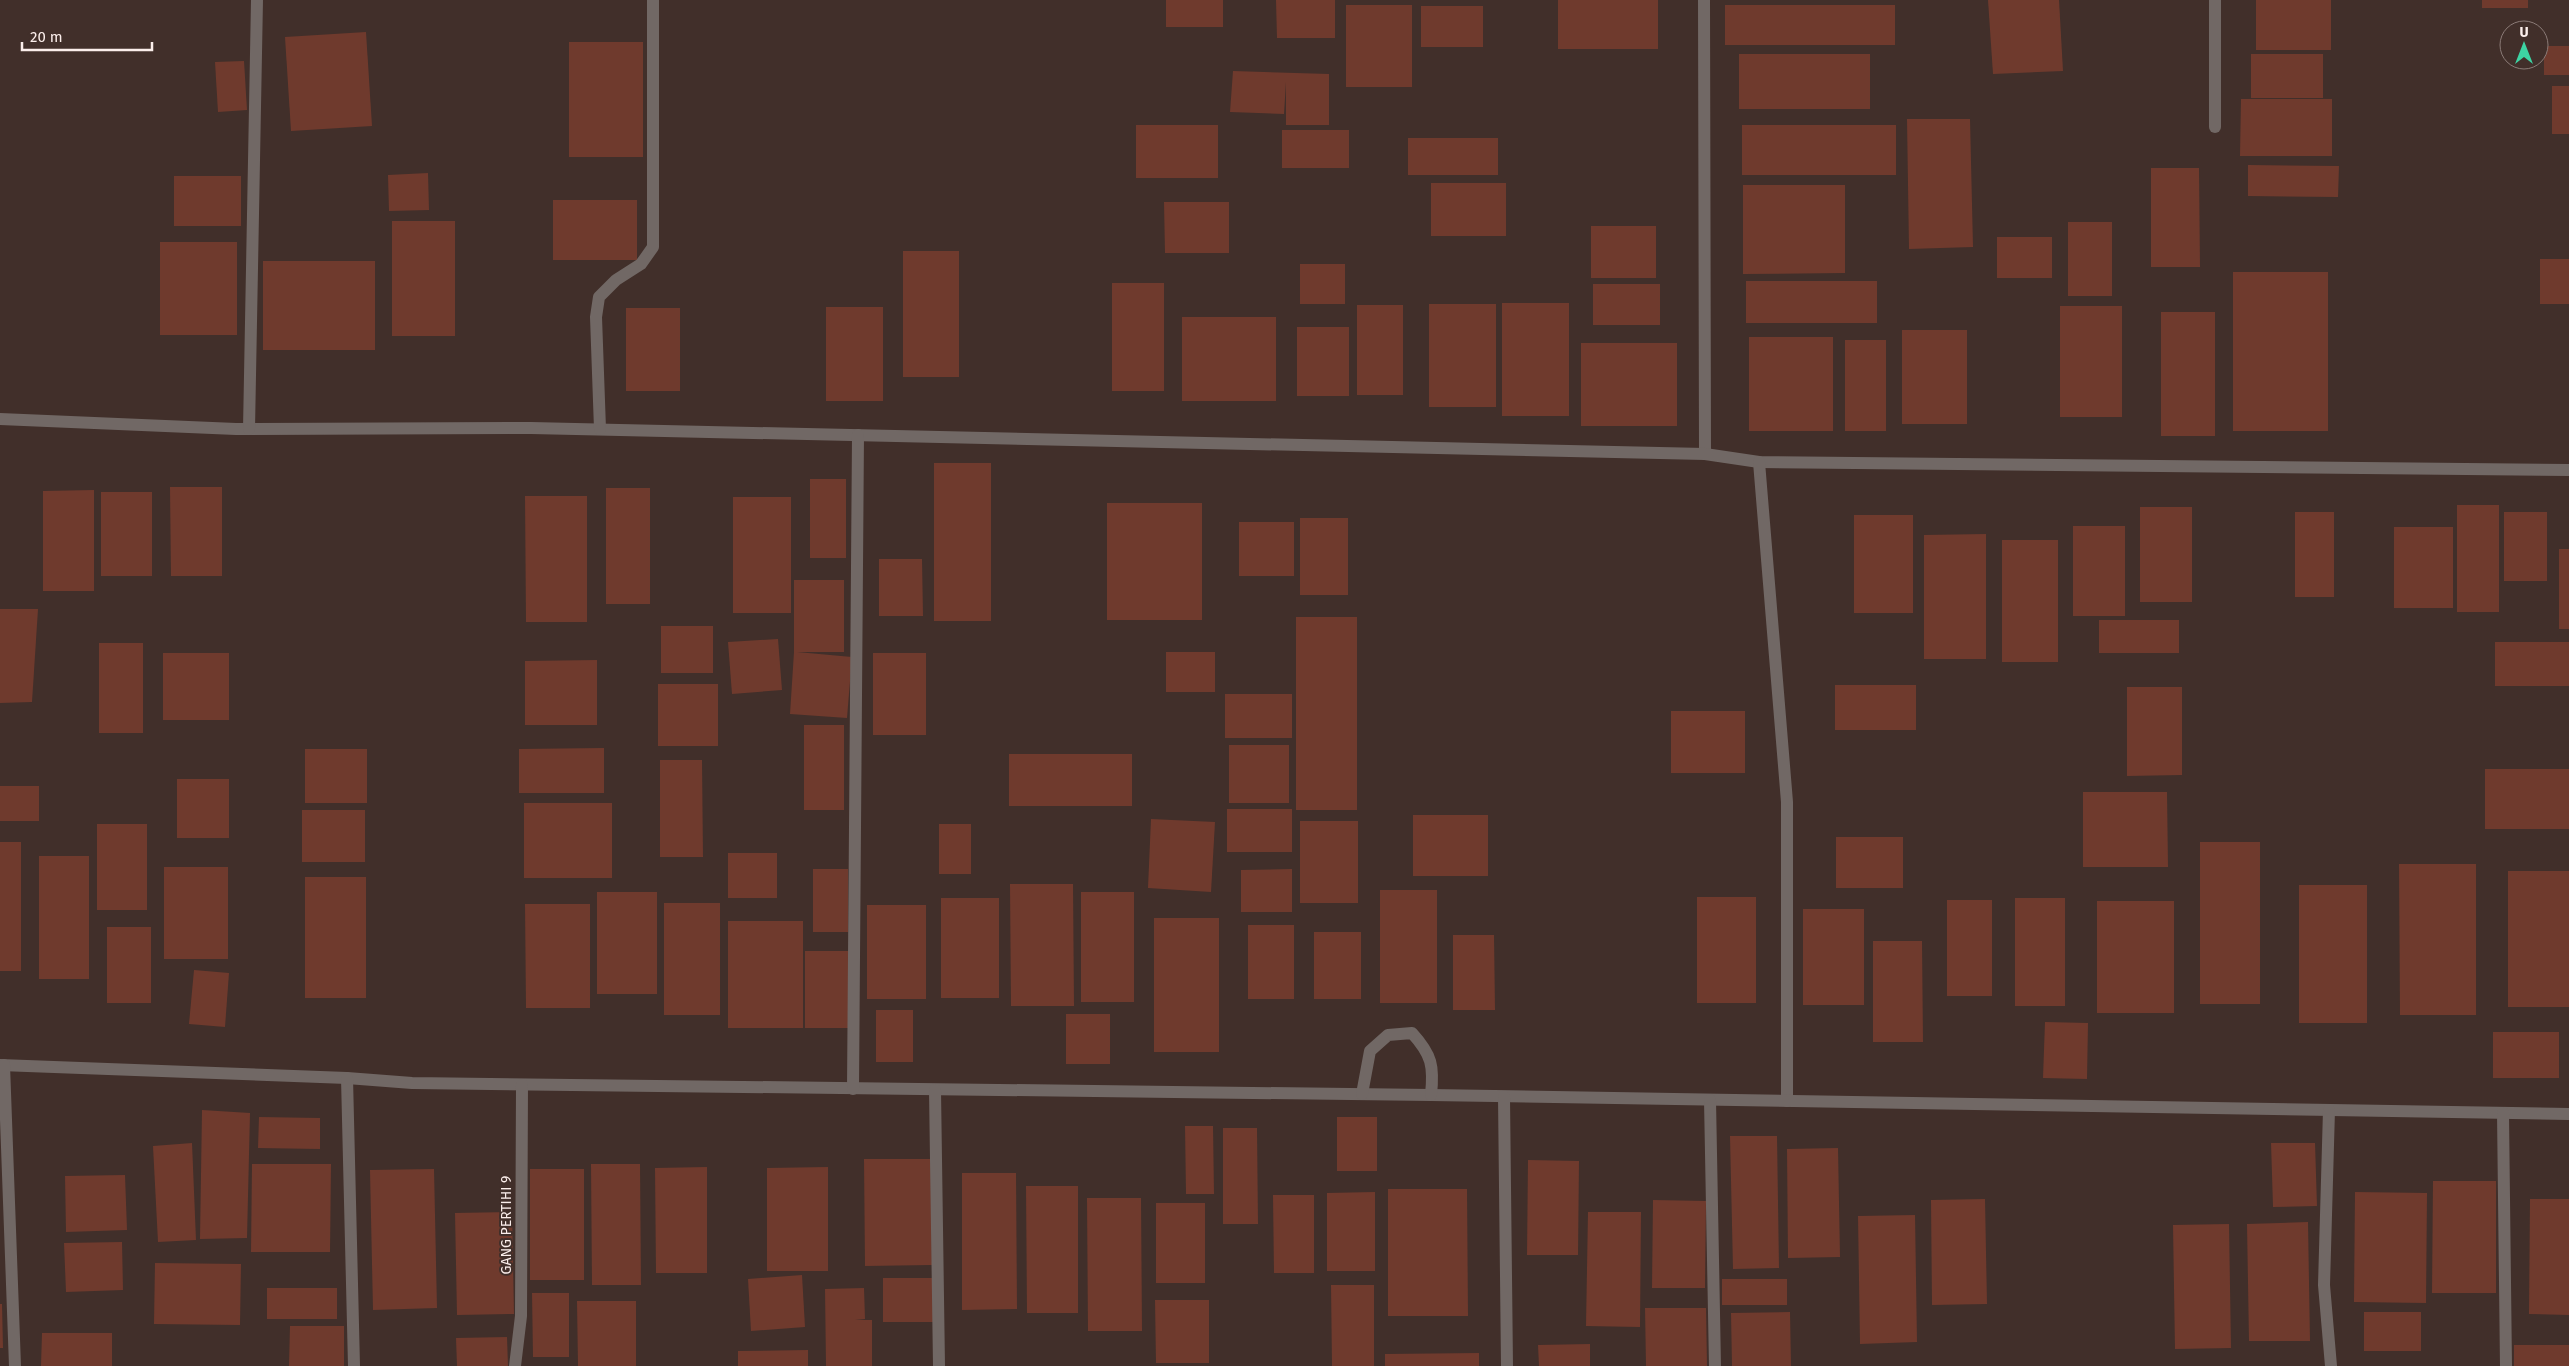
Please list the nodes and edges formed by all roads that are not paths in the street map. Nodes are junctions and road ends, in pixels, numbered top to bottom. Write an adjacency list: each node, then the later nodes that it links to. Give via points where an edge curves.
1 (257, 0): 7 (street)
2 (653, 0): 8 (street, via 653,247 641,264 616,280 599,297 596,317)
3 (1704, 0): 10 (street)
4 (2215, 0): 5 (street)
5 (2214, 127)
6 (0, 419): 7 (street)
7 (249, 428): 8 (street)
8 (600, 429): 9 (street)
9 (858, 435): 10 (street); 16 (street)
10 (1705, 454): 11 (street)
11 (1759, 462): 12 (street); 22 (street, via 1787,802)
12 (2569, 470)
13 (2, 1065): 14 (street); 26 (street)
14 (347, 1078): 15 (street); 27 (street)
15 (522, 1085): 16 (street); 28 (street, GANG PERTIHI 9, via 521,1316)
16 (853, 1089): 17 (street)
17 (935, 1090): 18 (street); 29 (street)
18 (1362, 1094): 19 (street); 19 (street, via 1370,1051 1388,1035 1412,1033 1425,1047 1434,1070)
19 (1432, 1095): 20 (street)
20 (1504, 1097): 21 (street); 30 (street)
21 (1710, 1100): 22 (street); 31 (street)
22 (1787, 1101): 23 (street)
23 (2329, 1110): 24 (street); 32 (street, via 2324,1285)
24 (2503, 1113): 25 (street); 33 (street)
25 (2569, 1114)
26 (15, 1366)
27 (354, 1366)
28 (516, 1366)
29 (939, 1366)
30 (1507, 1366)
31 (1715, 1366)
32 (2331, 1366)
33 (2506, 1366)

